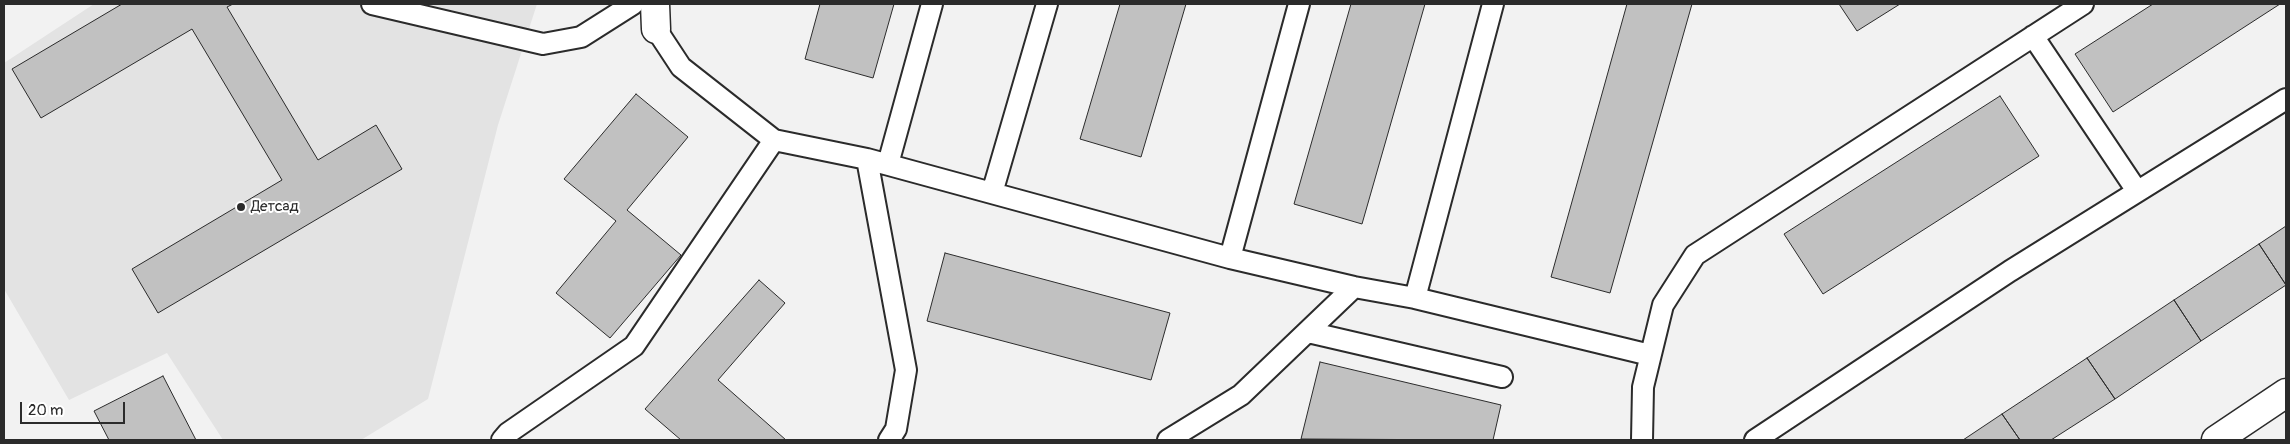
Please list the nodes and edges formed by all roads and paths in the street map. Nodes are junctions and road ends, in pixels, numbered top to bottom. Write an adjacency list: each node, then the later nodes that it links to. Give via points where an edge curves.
1 (372, 4): 2 (lane, via 543,44 581,37)
2 (633, 4)
3 (932, 4): 13 (lane)
4 (1047, 4): 15 (lane)
5 (1299, 4): 16 (lane)
6 (1493, 4): 18 (lane)
7 (2083, 4): 9 (lane)
8 (655, 16): 11 (lane, via 681,68)
9 (2033, 36): 14 (lane); 20 (lane, via 1695,255 1663,305)
10 (2286, 99): 14 (lane)
11 (774, 140): 12 (lane); 23 (lane, via 634,346)
12 (867, 159): 13 (lane); 24 (lane, via 906,370 896,429)
13 (888, 164): 15 (lane)
14 (2137, 191): 27 (lane)
15 (992, 193): 16 (lane)
16 (1230, 258): 17 (lane)
17 (1354, 287): 18 (lane); 19 (lane)
18 (1415, 298): 20 (lane)
19 (1308, 332): 21 (lane); 25 (lane, via 1241,395)
20 (1650, 355): 26 (lane, via 1642,387)
21 (1502, 377)
22 (2286, 393): 28 (main road)
23 (502, 440)
24 (889, 440)
25 (1168, 440)
26 (1642, 440)
27 (1755, 440)
28 (2216, 440)

